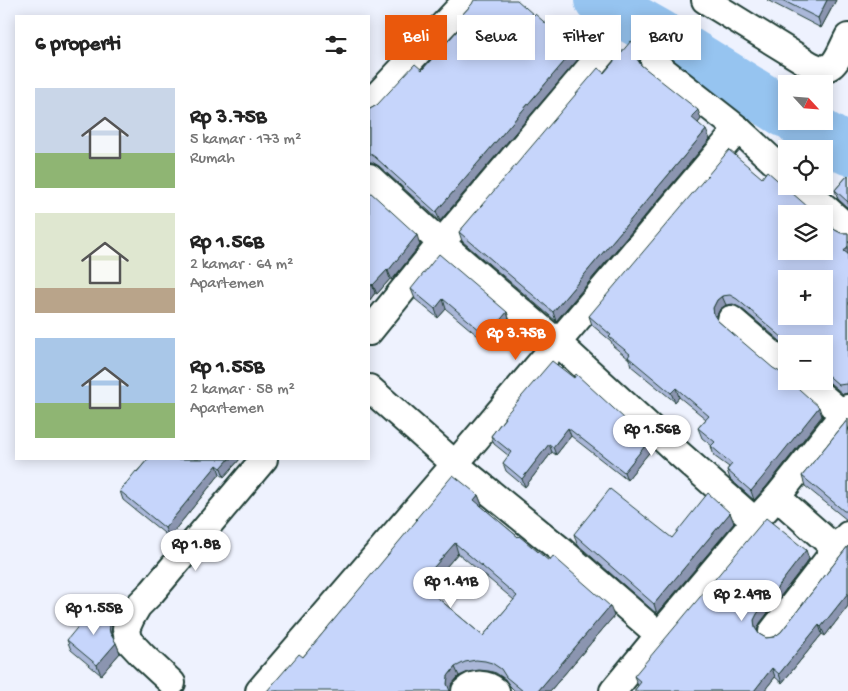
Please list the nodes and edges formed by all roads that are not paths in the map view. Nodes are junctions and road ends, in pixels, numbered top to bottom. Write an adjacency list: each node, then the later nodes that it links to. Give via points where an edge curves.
1 (464, 3): 6 (street)
2 (715, 3): 3 (street, via 821,69 833,64)
3 (848, 37)
4 (596, 60): 12 (street)
5 (654, 63): 7 (street)
6 (370, 103)
7 (738, 129): 8 (street); 15 (street)
8 (778, 166)
9 (370, 178): 12 (street)
10 (811, 195): 11 (street)
11 (848, 228)
12 (440, 243): 14 (street); 15 (street)
13 (731, 319): 16 (street)
14 (370, 331)
15 (558, 342): 21 (street); 23 (street)
16 (778, 359)
17 (370, 389): 21 (street)
18 (817, 390): 19 (street)
19 (846, 411): 22 (street)
20 (263, 460): 27 (street, via 138,606 126,629 128,640)
21 (455, 464): 26 (street); 28 (street)
22 (777, 497): 23 (street); 24 (street)
23 (755, 521): 26 (street)
24 (842, 542): 25 (street)
25 (772, 632)
26 (659, 635): 31 (street)
27 (173, 688)
28 (259, 691)
29 (465, 691): 30 (street, via 479,684)
30 (496, 691)
31 (613, 691)

